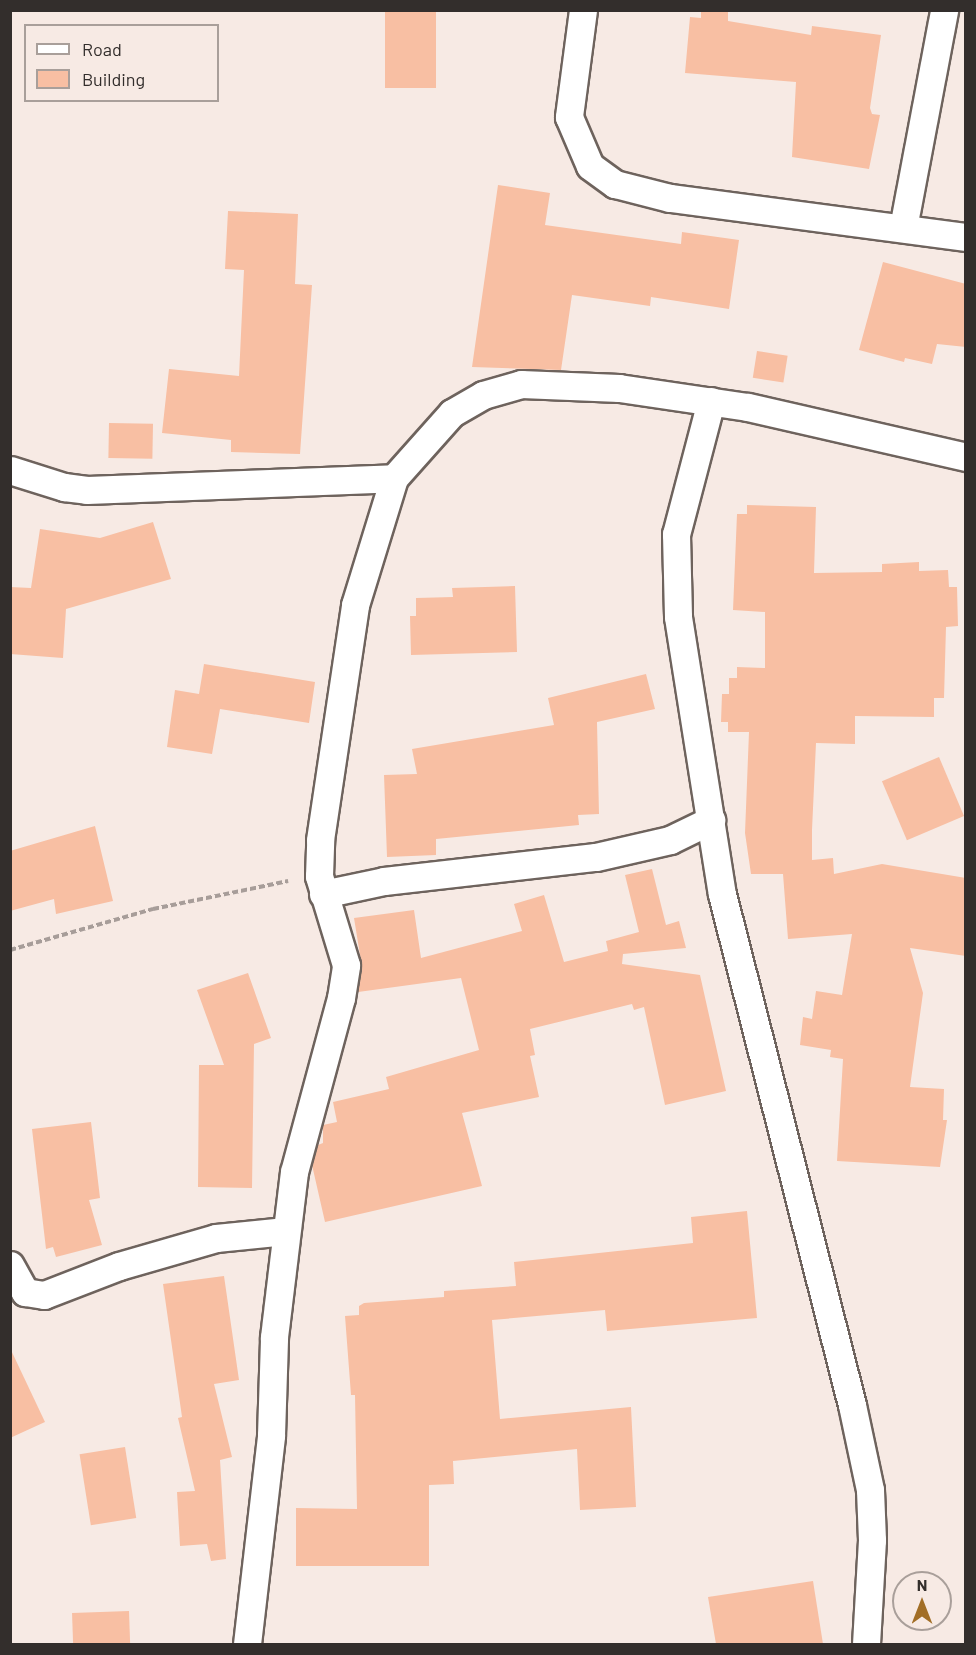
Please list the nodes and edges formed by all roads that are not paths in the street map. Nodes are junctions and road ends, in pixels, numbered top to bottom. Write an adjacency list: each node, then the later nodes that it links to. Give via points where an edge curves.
1 (583, 10): 3 (street, via 569,117 590,166 615,184 670,198)
2 (944, 10): 3 (street)
3 (903, 228): 4 (street)
4 (966, 237)
5 (711, 401): 6 (street); 8 (street, via 618,388 521,384 483,395 452,413); 9 (street, via 676,534 675,566 678,617)
6 (966, 457)
7 (10, 470): 8 (street, via 87,490)
8 (394, 478): 10 (street, via 355,605)
9 (711, 820): 10 (street, via 670,840 596,857); 14 (street, via 722,894 852,1405 870,1491 872,1540)
10 (321, 885): 11 (street, via 346,965 341,998 294,1172)
11 (286, 1231): 12 (street, via 216,1238 119,1266 44,1295 26,1292); 13 (street, via 274,1337 272,1435)
12 (10, 1265)
13 (247, 1644)
14 (866, 1644)

